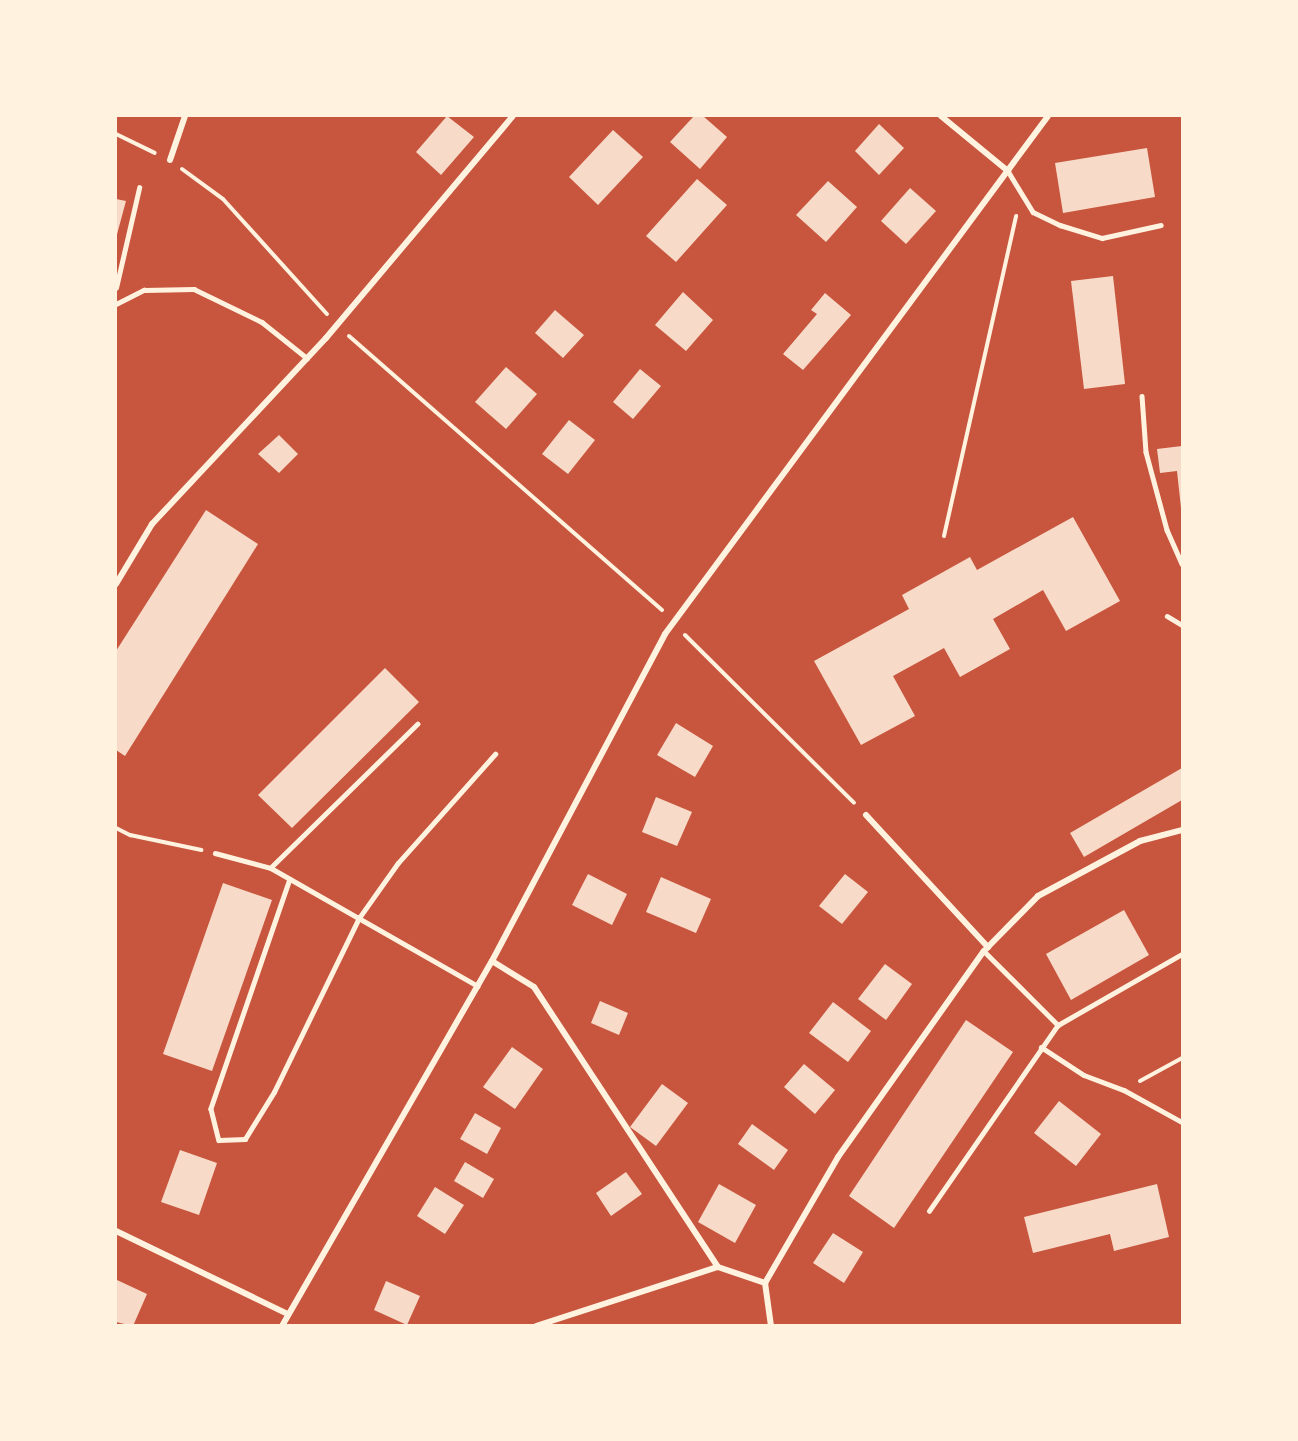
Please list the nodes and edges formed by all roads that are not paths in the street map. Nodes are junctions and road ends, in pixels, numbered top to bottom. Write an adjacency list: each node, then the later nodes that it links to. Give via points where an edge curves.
1 (185, 116): 5 (street)
2 (513, 116): 11 (street)
3 (941, 116): 6 (street)
4 (1048, 116): 6 (street)
5 (170, 160)
6 (1008, 171): 8 (lane, via 1033,212 1060,225 1102,238); 27 (street, via 674,621)
7 (139, 188): 9 (lane)
8 (1161, 225)
9 (116, 288)
10 (116, 304): 11 (lane, via 144,290 194,289 262,322)
11 (307, 358): 14 (street, via 152,524)
12 (1142, 396): 13 (lane, via 1146,452 1167,530)
13 (1182, 564)
14 (116, 584)
15 (1167, 616): 16 (lane)
16 (1182, 625)
17 (418, 724): 22 (lane)
18 (495, 754): 24 (lane, via 398,863)
19 (866, 815): 25 (street)
20 (1182, 830): 25 (street, via 1140,841 1038,896)
21 (214, 853): 22 (lane)
22 (271, 868): 23 (lane)
23 (290, 879): 24 (lane); 24 (lane, via 211,1109 219,1140 245,1139 274,1092)
24 (359, 918): 28 (lane)
25 (986, 949): 29 (lane); 35 (street, via 838,1157)
26 (1182, 954): 29 (lane)
27 (492, 961): 28 (street); 34 (street, via 534,987)
28 (478, 986): 36 (street)
29 (1058, 1025): 30 (lane)
30 (1041, 1047): 31 (lane, via 1084,1075 1124,1090); 32 (lane)
31 (1182, 1122)
32 (929, 1211)
33 (116, 1231): 36 (street)
34 (718, 1267): 35 (street); 38 (street)
35 (765, 1283): 39 (street)
36 (288, 1314): 37 (street)
37 (282, 1326)
38 (536, 1326)
39 (771, 1326)

